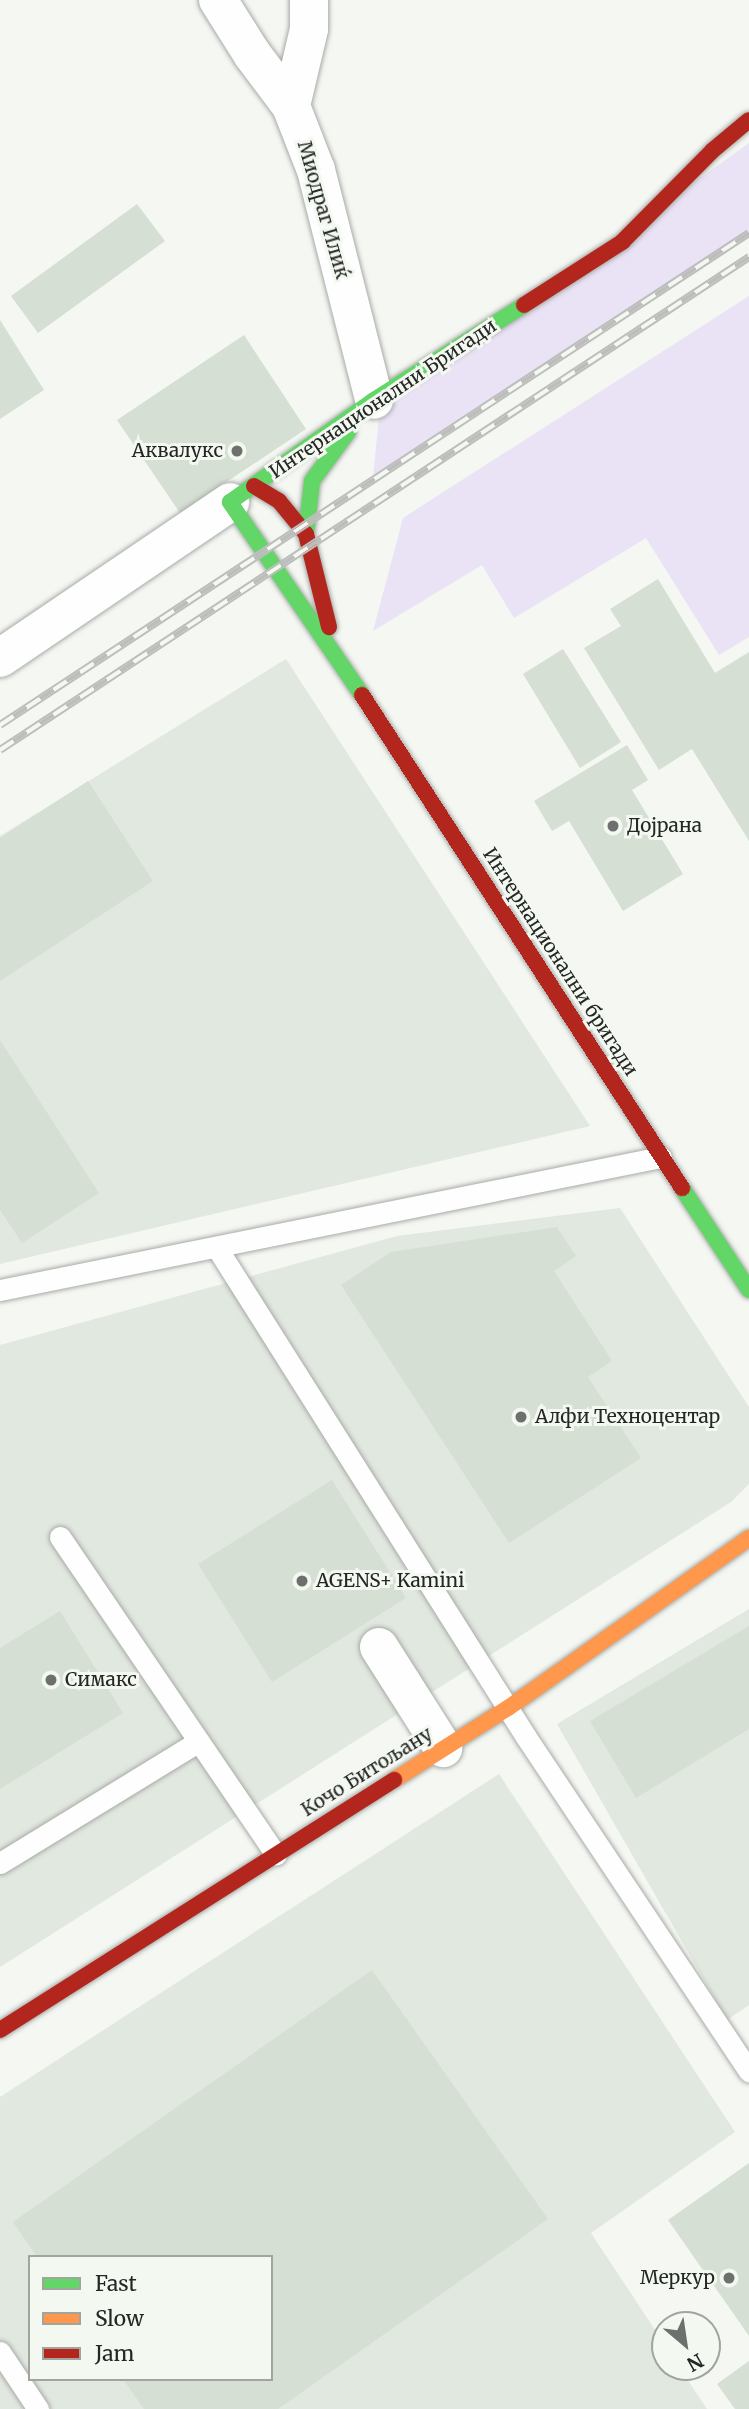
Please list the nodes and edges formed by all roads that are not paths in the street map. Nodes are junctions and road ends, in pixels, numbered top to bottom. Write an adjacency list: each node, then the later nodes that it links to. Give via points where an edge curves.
1 (218, 0): 3 (street, Миодраг Илиќ)
2 (309, 0): 3 (street, via 309,29)
3 (291, 106): 5 (street, Миодраг Илиќ, via 316,170)
4 (749, 120): 5 (street, Интернационални Бригади, via 622,242)
5 (374, 400): 6 (street, Интернационални Бригади); 7 (street, via 313,481)
6 (242, 494): 7 (street, Интернационални бригади, via 279,501); 8 (street, Интернационални бригади); 9 (street, Интернационални Бригади)
7 (306, 534): 8 (street, Интернационални бригади)
8 (337, 656): 10 (street, Интернационални бригади)
9 (0, 658)
10 (661, 1157): 11 (lane); 13 (street, Интернационални бригади)
11 (217, 1248): 12 (lane); 17 (lane)
12 (0, 1290)
13 (749, 1290)
14 (60, 1537): 18 (lane)
15 (749, 1538): 17 (street, Кочо Битољану)
16 (379, 1647): 19 (street)
17 (508, 1708): 19 (street, Кочо Битољану); 23 (lane)
18 (199, 1741): 20 (lane); 21 (lane)
19 (443, 1748): 20 (street, Кочо Битољану)
20 (276, 1854): 22 (street, Кочо Битољану)
21 (0, 1863)
22 (0, 2030)
23 (749, 2071)
24 (0, 2352): 25 (lane)
25 (38, 2409)

